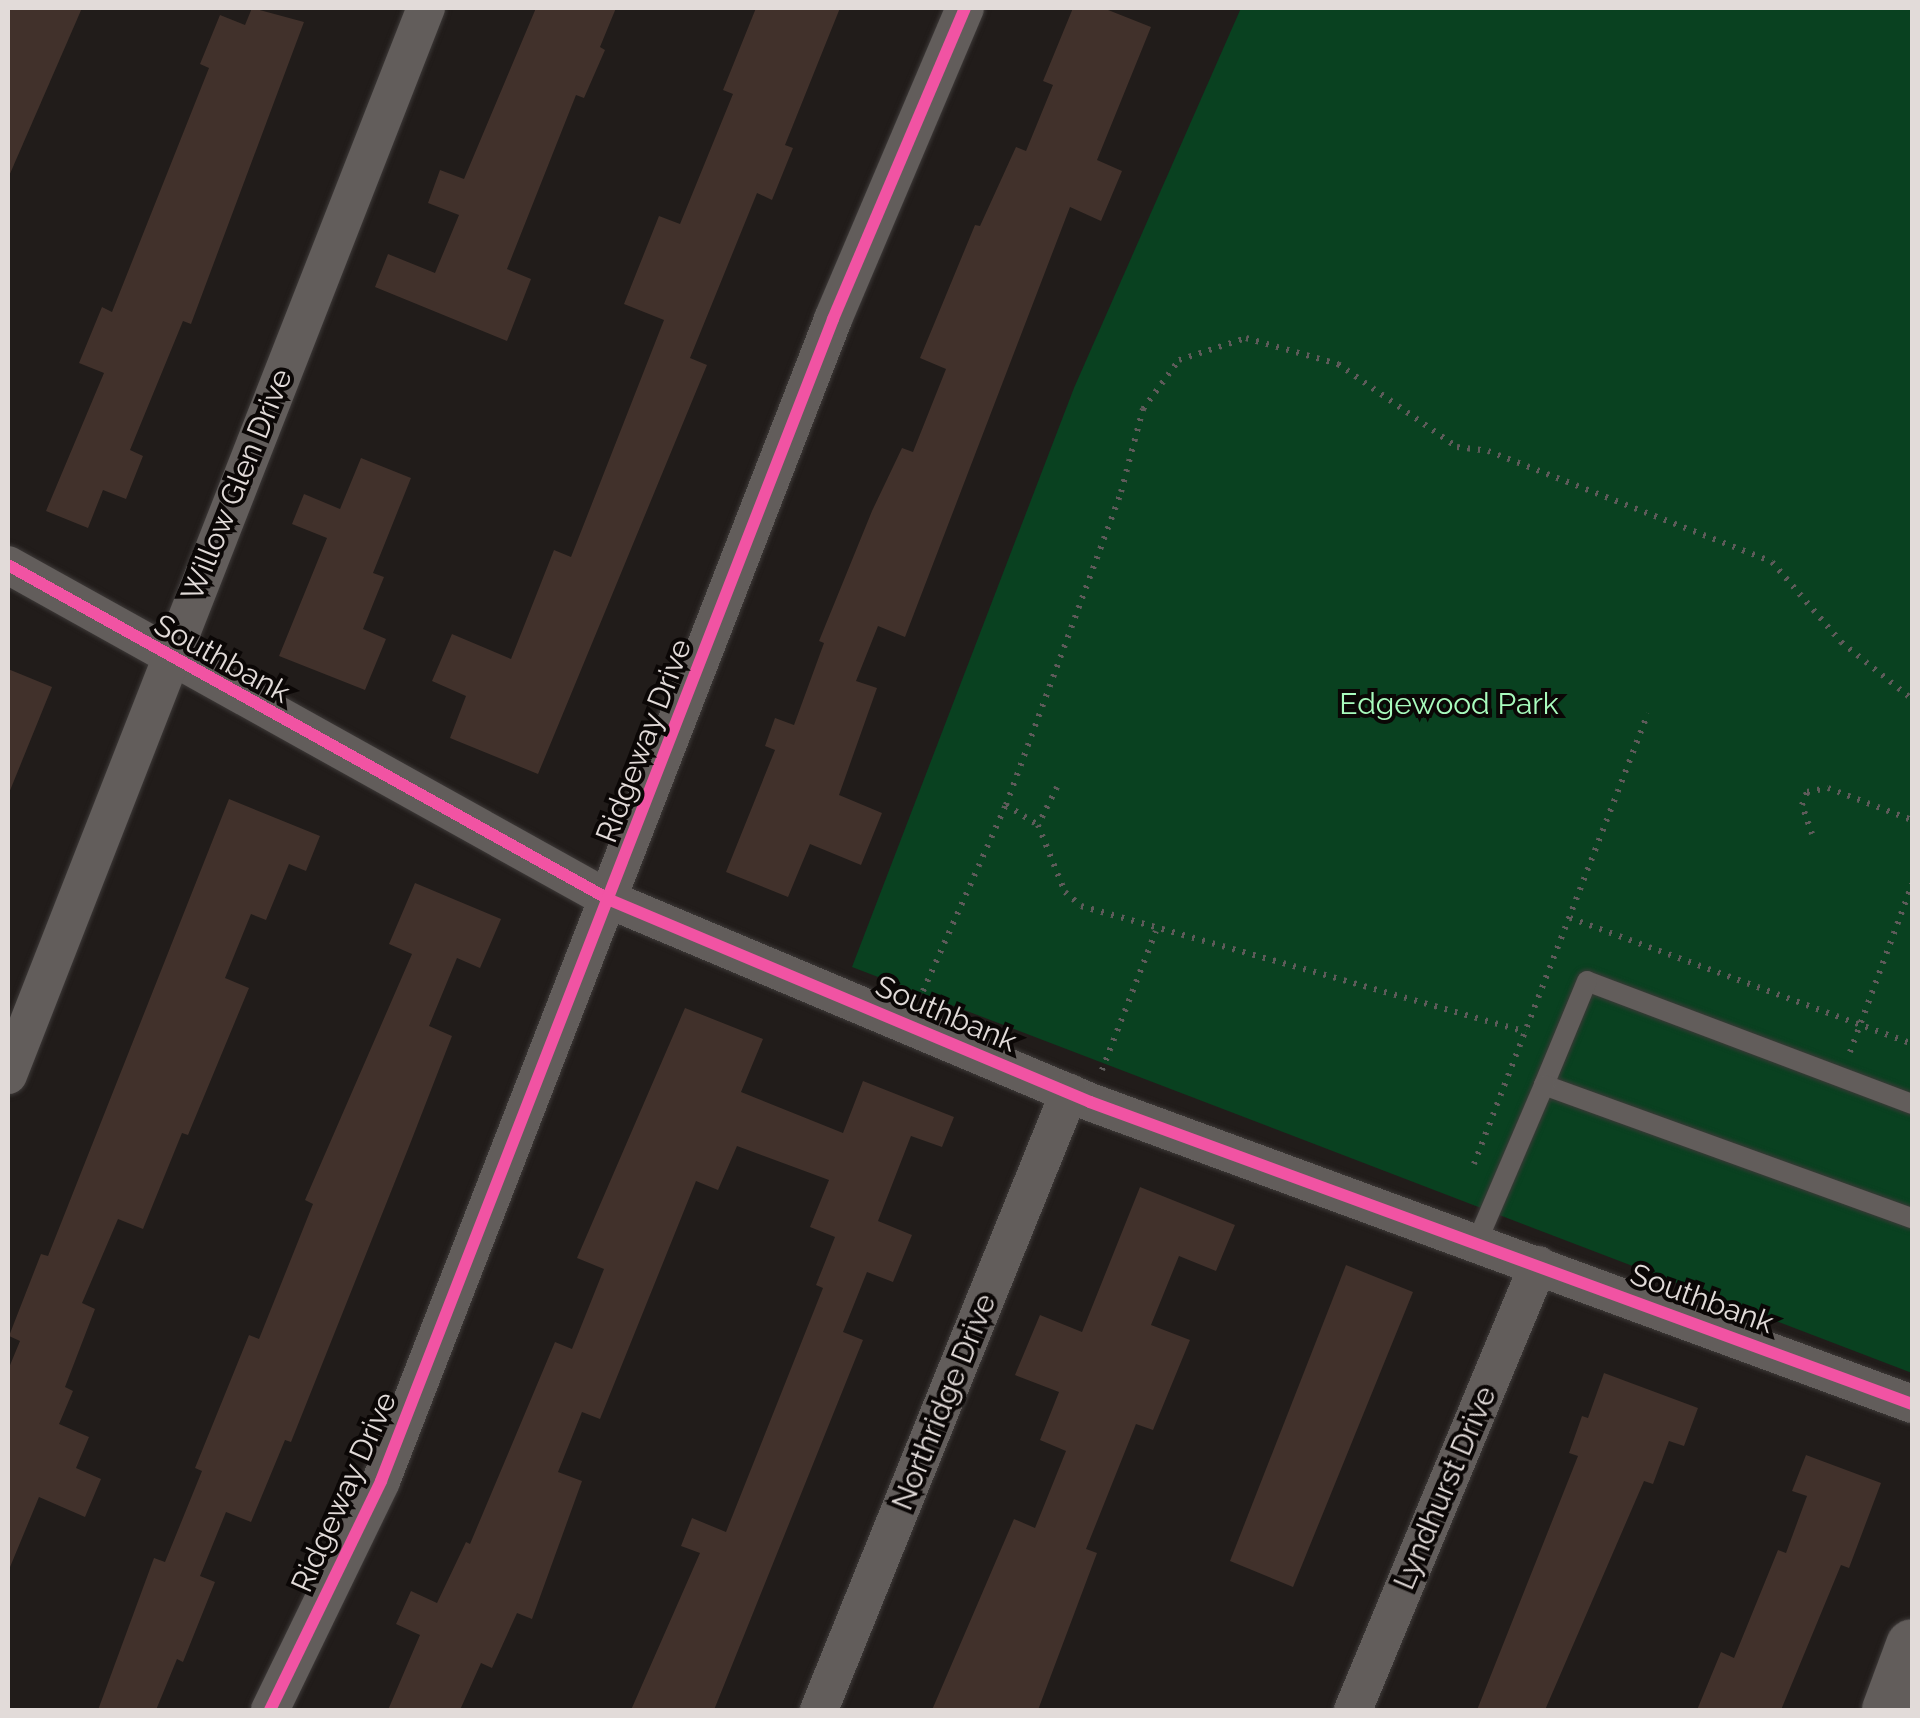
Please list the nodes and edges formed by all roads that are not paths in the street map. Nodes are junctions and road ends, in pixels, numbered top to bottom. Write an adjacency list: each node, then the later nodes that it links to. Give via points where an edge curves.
1 (426, 8): 4 (street, Willow Glen Drive)
2 (965, 8): 5 (street, Ridgeway Drive, via 833,319)
3 (8, 565): 4 (street, Southbank)
4 (168, 660): 5 (street, Southbank); 6 (street, Willow Glen Drive)
5 (610, 900): 8 (street, Southbank); 15 (street, Ridgeway Drive, via 380,1481)
6 (8, 1076)
7 (1544, 1085): 9 (lane, via 1587,982); 10 (lane); 11 (lane)
8 (1080, 1098): 11 (street, Southbank); 16 (street, Northridge Drive)
9 (1912, 1104)
10 (1912, 1218)
11 (1462, 1239): 12 (street, Southbank)
12 (1538, 1265): 13 (street, Southbank); 17 (street, Lyndhurst Drive)
13 (1912, 1404)
14 (1912, 1645): 18 (main road)
15 (270, 1710)
16 (819, 1710)
17 (1353, 1710)
18 (1888, 1710)

